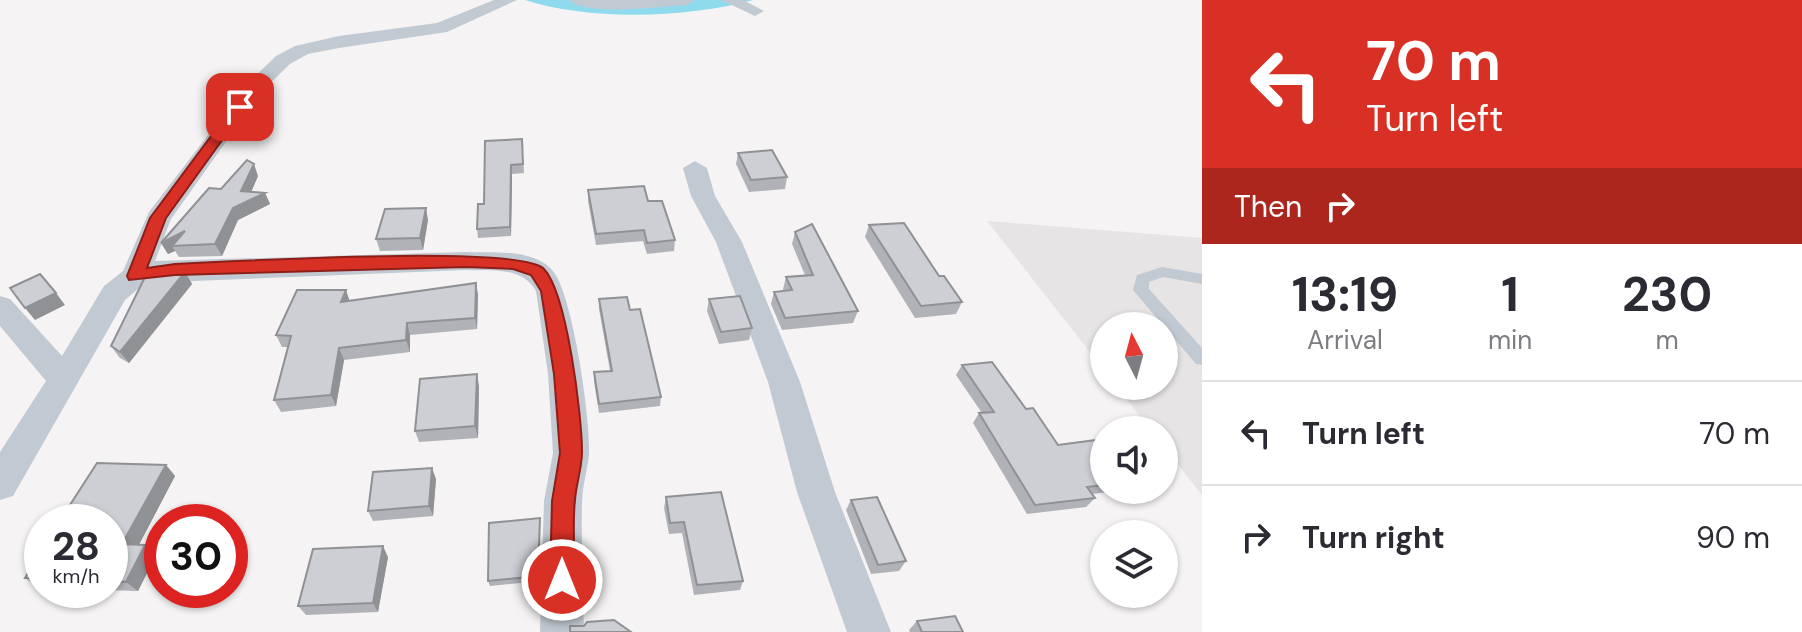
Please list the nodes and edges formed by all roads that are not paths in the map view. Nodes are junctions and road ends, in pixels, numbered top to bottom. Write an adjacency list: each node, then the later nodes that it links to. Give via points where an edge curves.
1 (509, 0): 7 (street, via 441,28 339,42 283,60 255,87 158,218)
2 (577, 0): 3 (street)
3 (687, 0)
4 (729, 0): 5 (street)
5 (755, 11)
6 (695, 168): 14 (street, via 784,382 816,492)
7 (135, 276): 11 (street, via 114,293); 13 (street, via 175,269 466,261 514,263 537,271 550,291 571,453 563,501)
8 (1202, 279): 10 (lane, via 1162,272 1142,279 1141,290)
9 (0, 306): 11 (street)
10 (1202, 359)
11 (64, 380): 12 (street)
12 (0, 484)
13 (562, 632)
14 (869, 632)

